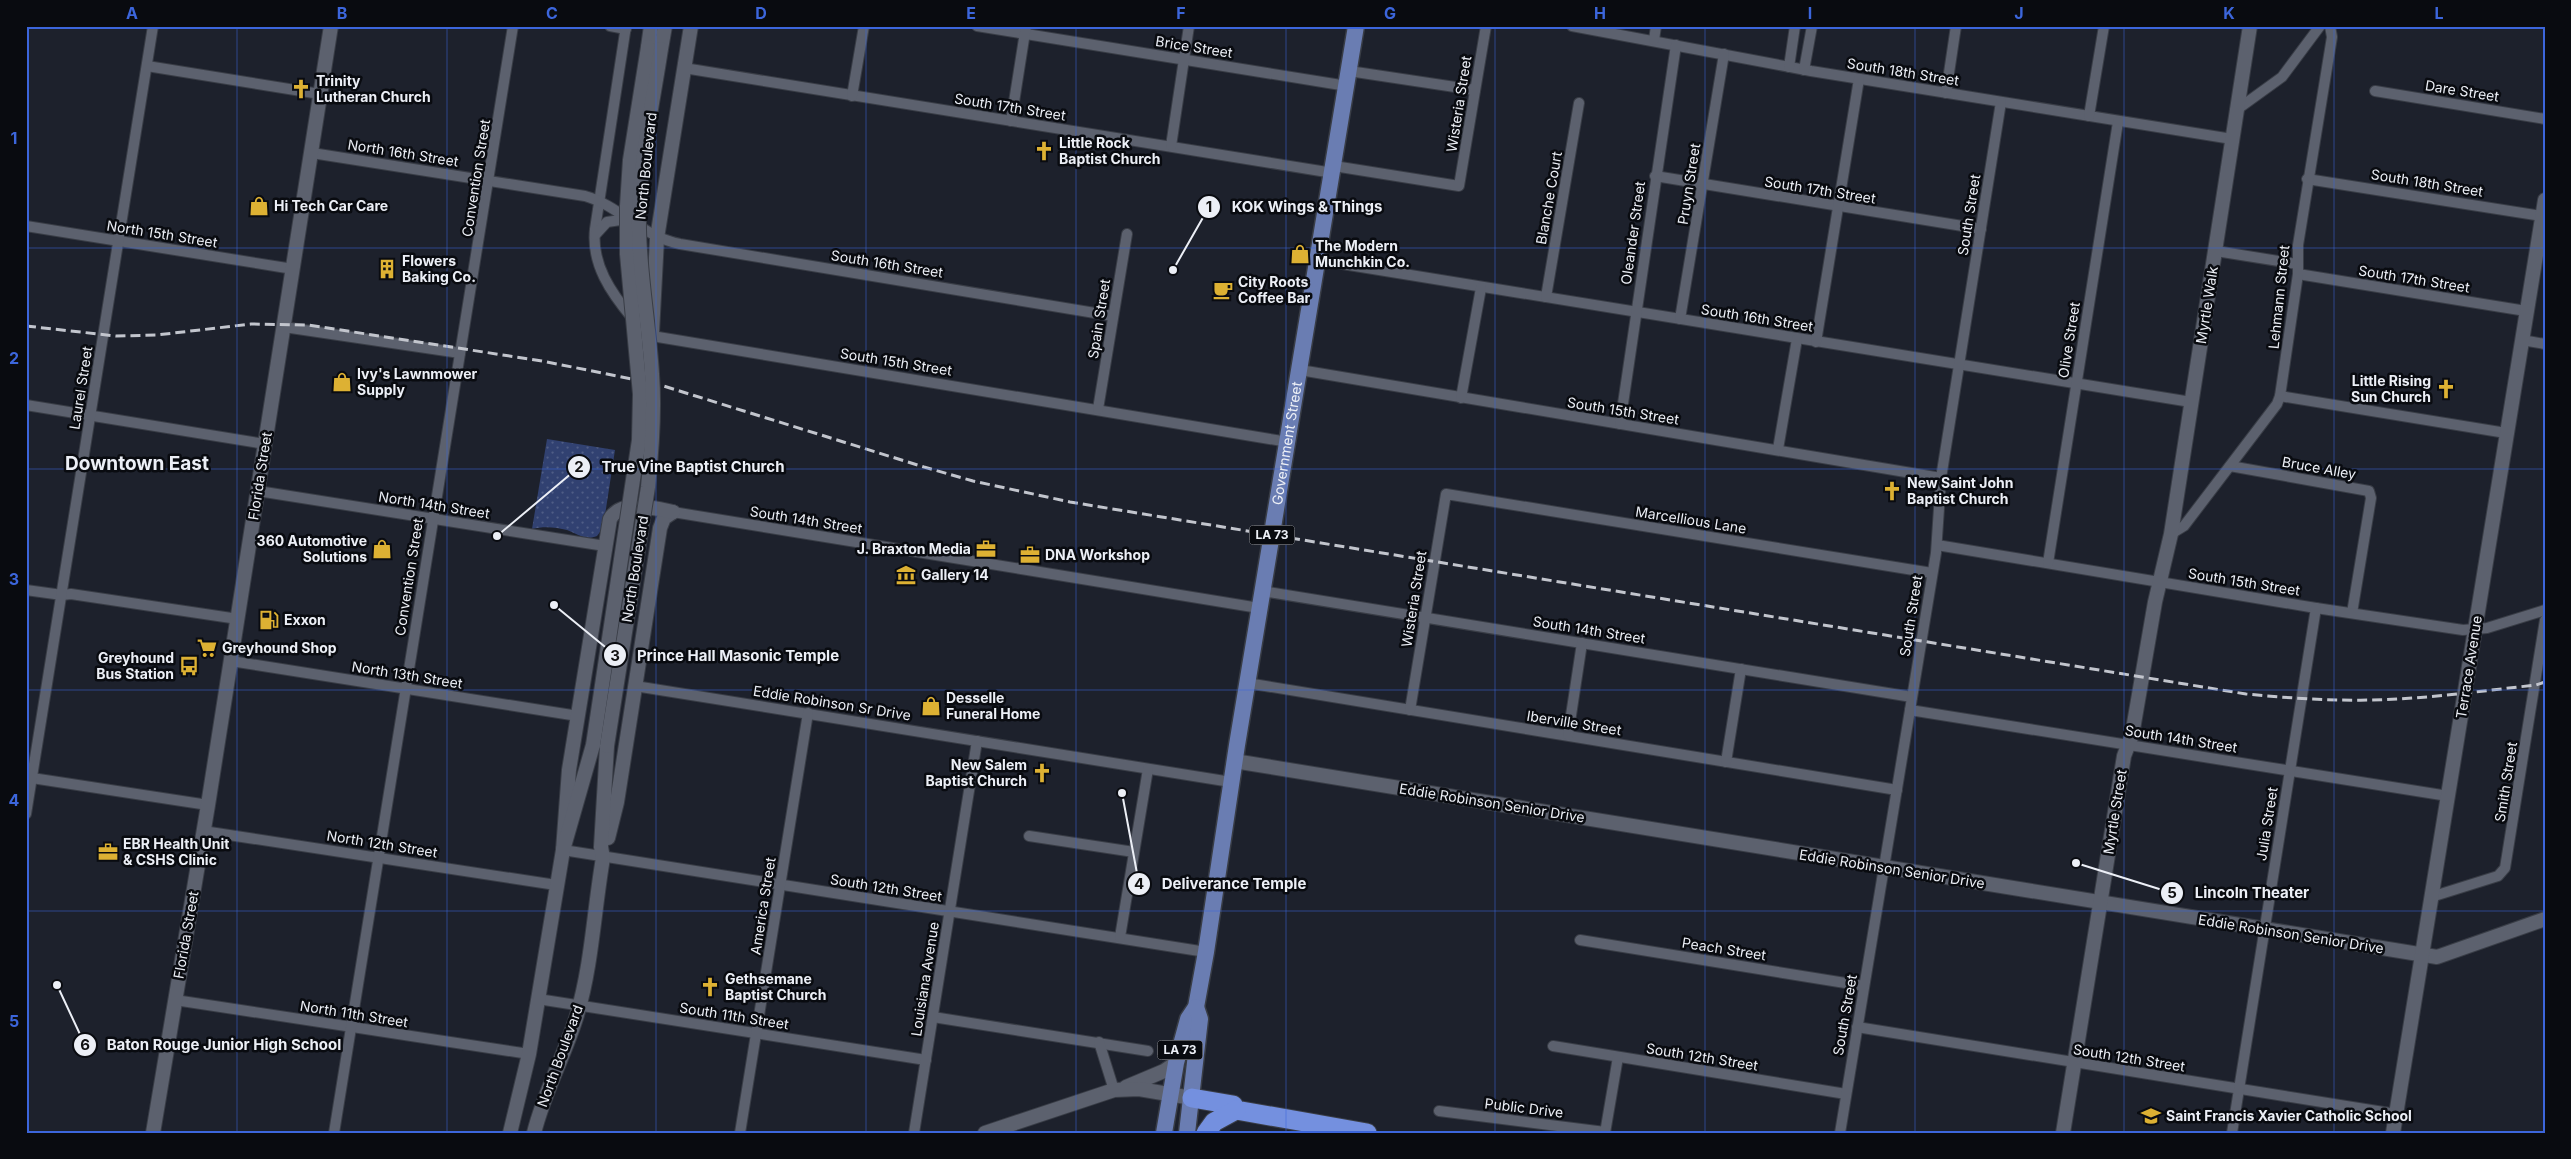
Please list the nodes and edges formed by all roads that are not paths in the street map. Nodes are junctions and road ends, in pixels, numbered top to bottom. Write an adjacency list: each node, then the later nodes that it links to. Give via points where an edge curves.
1 (153, 26): 29 (street, Laurel Street)
2 (331, 26): 37 (street, Florida Street)
3 (513, 26): 53 (street, Convention Street)
4 (610, 26): 22 (street)
5 (651, 26): 26 (street, North Boulevard)
6 (664, 26): 26 (street, North Boulevard)
7 (691, 26): 31 (street, North Boulevard)
8 (864, 26): 39 (street)
9 (977, 26): 23 (street, Brice Street)
10 (1189, 26): 28 (street)
11 (1356, 26): 33 (main road, Government Street / LA 73)
12 (1486, 26): 35 (street, Wisteria Street)
13 (1572, 26): 24 (street, South 18th Street)
14 (1656, 26): 24 (street)
15 (1795, 26): 30 (street)
16 (1812, 26): 32 (street)
17 (1956, 26): 38 (street)
18 (2104, 26): 43 (street)
19 (2250, 26): 42 (street, Myrtle Walk)
20 (2320, 26): 42 (street, via 2282,77)
21 (2330, 26): 52 (street, Lehmann Street, via 2332,37)
22 (626, 28): 57 (street)
23 (1025, 30): 28 (street, Brice Street); 45 (street)
24 (1654, 40): 25 (street, South 18th Street)
25 (1676, 45): 27 (street, South 18th Street); 51 (street, Oleander Street)
26 (655, 48): 148 (street, North Boulevard, bridge, via 630,160 627,206 626,254 639,384 639,440 593,745); 151 (street, North Boulevard, bridge, via 640,219 641,282 653,380 652,450 607,746)
27 (1724, 54): 30 (street, South 18th Street); 54 (street, Pruyn Street)
28 (1184, 59): 33 (street, Brice Street); 48 (street)
29 (147, 66): 37 (street); 66 (street, Laurel Street)
30 (1789, 67): 32 (street, South 18th Street)
31 (684, 68): 39 (street, South 17th Street); 65 (street, North Boulevard)
32 (1804, 70): 34 (street, South 18th Street)
33 (1348, 78): 35 (street, Brice Street); 50 (main road, Government Street / LA 73)
34 (1860, 79): 38 (street, South 18th Street); 58 (street)
35 (1475, 90): 55 (street, Wisteria Street)
36 (2375, 91): 44 (street, Dare Street)
37 (320, 94): 49 (street, Florida Street)
38 (1946, 94): 40 (street, South 18th Street)
39 (852, 96): 45 (street, South 17th Street)
40 (2001, 102): 43 (street, South 18th Street); 62 (street, South Street)
41 (1579, 103): 73 (street, Blanche Court)
42 (2236, 111): 47 (street, Myrtle Walk)
43 (2089, 116): 46 (street, South 18th Street)
44 (2545, 119)
45 (1011, 120): 48 (street, South 17th Street)
46 (2118, 122): 47 (street, South 18th Street); 87 (street, Olive Street)
47 (2232, 139): 68 (street, Myrtle Walk)
48 (1170, 146): 50 (street, South 17th Street)
49 (312, 153): 53 (street, North 16th Street); 70 (street, Florida Street)
50 (1333, 169): 55 (street, South 17th Street); 69 (main road, Government Street / LA 73)
51 (1655, 176): 54 (street, South 17th Street); 75 (street, Oleander Street)
52 (2308, 179): 59 (street, South 18th Street); 71 (street, Lehmann Street)
53 (490, 180): 57 (street, North 16th Street, via 579,195); 84 (street, Convention Street)
54 (1703, 184): 58 (street, South 17th Street); 77 (street, Pruyn Street)
55 (1459, 186)
56 (2545, 200): 59 (street, Terrace Avenue)
57 (599, 202): 60 (street, North 16th Street); 64 (street)
58 (1838, 207): 62 (street, South 17th Street); 82 (street)
59 (2542, 216): 67 (street, Terrace Avenue)
60 (628, 219): 64 (street, via 607,222); 65 (street, North 16th Street)
61 (26, 226): 66 (street, North 15th Street)
62 (1981, 230): 85 (street, South Street)
63 (1127, 234): 76 (street, Spain Street)
64 (594, 238): 79 (street, via 595,256 604,278 631,317 646,334)
65 (657, 238): 76 (street, South 16th Street); 79 (street, North Boulevard)
66 (118, 240): 70 (street, North 15th Street); 93 (street, Laurel Street)
67 (2541, 247): 74 (street, Terrace Avenue)
68 (2216, 251): 71 (street, South 17th Street); 90 (street, Myrtle Walk)
69 (1318, 260): 72 (street, South 16th Street); 86 (main road, Government Street / LA 73)
70 (293, 269): 78 (street, Florida Street)
71 (2297, 269): 74 (street, South 17th Street); 88 (street, Lehmann Street)
72 (1481, 288): 73 (street, South 16th Street); 89 (street)
73 (1546, 297): 75 (street, South 16th Street)
74 (2526, 311): 81 (street, Terrace Avenue)
75 (1636, 312): 77 (street, South 16th Street); 94 (street, Oleander Street)
76 (1113, 316): 92 (street, Spain Street)
77 (1680, 320): 80 (street, South 16th Street)
78 (284, 328): 84 (street); 97 (street, Florida Street)
79 (652, 336): 92 (street, South 15th Street)
80 (1797, 339): 82 (street, South 16th Street); 98 (street)
81 (2522, 340): 83 (street); 95 (street, Terrace Avenue)
82 (1816, 342): 85 (street, South 16th Street)
83 (2545, 344)
84 (460, 353): 104 (street, Convention Street)
85 (1960, 365): 87 (street, South 16th Street); 100 (street, South Street)
86 (1300, 370): 89 (street, South 15th Street); 96 (main road, Government Street / LA 73)
87 (2076, 383): 90 (street, South 16th Street); 108 (street, Olive Street)
88 (2280, 396): 95 (street); 99 (street, Lehmann Street, via 2278,404)
89 (1461, 398): 94 (street, South 15th Street)
90 (2191, 402): 105 (street, Myrtle Walk)
91 (26, 405): 93 (street)
92 (1098, 409): 96 (street, South 15th Street)
93 (91, 415): 97 (street); 113 (street, Laurel Street)
94 (1620, 424): 98 (street, South 15th Street)
95 (2506, 433): 121 (street, Terrace Avenue)
96 (1288, 442): 112 (main road, Government Street / LA 73)
97 (265, 444): 101 (street, Florida Street)
98 (1778, 449): 100 (street, South 15th Street)
99 (2230, 466): 105 (street, Lehmann Street, via 2184,526); 117 (street, Bruce Alley, via 2368,491 2371,498)
100 (1941, 478): 106 (street, South Street)
101 (258, 491): 104 (street, North 14th Street); 119 (street, Florida Street)
102 (1446, 494): 109 (street, Marcellious Lane); 118 (street, Wisteria Street)
103 (674, 512): 107 (street, via 622,508 610,520); 114 (street, South 14th Street); 126 (street, via 664,518 660,528)
104 (433, 518): 107 (street, North 14th Street); 127 (street, Convention Street)
105 (2171, 534): 110 (street, Myrtle Walk)
106 (1937, 545): 108 (street, South 15th Street); 109 (street, South Street)
107 (605, 546): 132 (street)
108 (2048, 563): 110 (street, South 15th Street)
109 (1932, 572): 128 (street, South Street)
110 (2160, 582): 115 (street, South 15th Street); 135 (street, Myrtle Street)
111 (26, 590): 113 (street)
112 (1262, 590): 114 (main road, Government Street / LA 73); 118 (street, South 14th Street)
113 (62, 595): 119 (street); 140 (street, Laurel Street)
114 (1259, 608): 125 (main road, Government Street / LA 73)
115 (2316, 608): 117 (street, South 15th Street); 139 (street, Julia Street)
116 (2545, 610): 121 (street, South 15th Street)
117 (2352, 613): 121 (street, South 15th Street)
118 (1425, 617): 122 (street, South 14th Street); 129 (street, Wisteria Street)
119 (238, 619): 123 (street, Florida Street)
120 (2545, 620): 155 (street, Smith Street, via 2506,868 2498,876)
121 (2475, 629): 143 (street, Terrace Avenue)
122 (1582, 643): 124 (street, South 14th Street); 133 (street)
123 (231, 661): 127 (street, North 13th Street); 144 (street, Florida Street)
124 (1741, 669): 128 (street, South 14th Street); 137 (street)
125 (1248, 683): 129 (street, Iberville Street); 136 (main road, Government Street / LA 73)
126 (635, 686): 131 (street, Eddie Robinson Sr Drive); 151 (street, via 617,802)
127 (406, 688): 132 (street, North 13th Street); 150 (street, Convention Street)
128 (1912, 697): 130 (street, South Street)
129 (1410, 710): 133 (street, Iberville Street)
130 (1910, 710): 135 (street, South 14th Street); 142 (street, South Street)
131 (808, 713): 134 (street, Eddie Robinson Sr Drive); 154 (street, America Street)
132 (578, 716): 148 (street, via 569,770)
133 (1568, 735): 137 (street, Iberville Street)
134 (977, 741): 138 (street, Eddie Robinson Sr Drive); 157 (street, Louisiana Avenue)
135 (2128, 745): 139 (street, South 14th Street); 156 (street, Myrtle Street)
136 (1234, 761): 141 (main road, Government Street / LA 73); 152 (street, Eddie Robinson Senior Drive)
137 (1726, 762): 142 (street, Iberville Street)
138 (1148, 769): 141 (street, Eddie Robinson Sr Drive); 149 (street)
139 (2290, 771): 143 (street, South 14th Street); 159 (street, Julia Street)
140 (32, 778): 144 (street); 145 (street, Laurel Street)
141 (1231, 782): 162 (main road, Government Street / LA 73)
142 (1897, 790): 152 (street, South Street)
143 (2448, 796): 155 (street, Terrace Avenue)
144 (208, 805): 146 (street, Florida Street)
145 (26, 813)
146 (203, 831): 150 (street, North 12th Street); 166 (street, Florida Street)
147 (1029, 836): 149 (street)
148 (563, 850): 151 (street, South 12th Street); 153 (street, North Boulevard)
149 (1134, 852): 160 (street)
150 (377, 858): 153 (street, North 12th Street); 170 (street, Convention Street)
151 (603, 858): 154 (street, South 12th Street); 167 (street, North Boulevard)
152 (1884, 867): 156 (street, Eddie Robinson Senior Drive); 164 (street, South Street)
153 (556, 885): 165 (street, North Boulevard)
154 (781, 886): 157 (street, South 12th Street); 172 (street, America Street)
155 (2431, 897): 163 (street, Terrace Avenue)
156 (2100, 903): 159 (street, Eddie Robinson Senior Drive); 180 (street, Myrtle Street)
157 (949, 911): 160 (street, South 12th Street); 169 (street, Louisiana Avenue)
158 (2545, 919): 163 (street, Eddie Robinson Senior Drive, via 2437,956)
159 (2264, 929): 163 (street, Eddie Robinson Senior Drive); 182 (street, Julia Street)
160 (1120, 937): 162 (street, South 12th Street)
161 (1580, 940): 164 (street, Peach Street)
162 (1206, 952): 168 (main road, Government Street / LA 73)
163 (2422, 954): 188 (street, Terrace Avenue)
164 (1864, 986): 171 (street, South Street)
165 (538, 999): 167 (street, South 11th Street); 176 (street, North Boulevard)
166 (175, 1000): 170 (street, North 11th Street); 190 (street, Florida Street)
167 (579, 1005): 172 (street, South 11th Street); 193 (street, North Boulevard, via 545,1094)
168 (1196, 1007): 179 (main road, Government Street / LA 73, via 1188,1019); 185 (main road, Government Street / LA 73, via 1200,1019)
169 (933, 1017): 173 (street); 178 (street, Louisiana Avenue)
170 (350, 1028): 176 (street, North 11th Street); 191 (street, Convention Street)
171 (1857, 1028): 180 (street, South 12th Street); 184 (street, South Street)
172 (756, 1034): 178 (street, South 11th Street); 194 (street, America Street)
173 (1099, 1042): 175 (street); 181 (street)
174 (1553, 1046): 177 (street, South 12th Street)
175 (1148, 1050)
176 (529, 1054): 192 (street, North Boulevard)
177 (1618, 1058): 184 (street, South 12th Street); 189 (street)
178 (926, 1060): 195 (street, Louisiana Avenue)
179 (1176, 1063): 181 (street); 183 (main road, Government Street / LA 73)
180 (2074, 1063): 182 (street, South 12th Street); 202 (street, Myrtle Street)
181 (1117, 1089): 183 (street); 196 (street)
182 (2238, 1089): 188 (street, South 12th Street); 203 (street, Julia Street)
183 (1170, 1094): 185 (street); 197 (main road, Government Street / LA 73)
184 (1846, 1094): 201 (street, South Street)
185 (1192, 1098): 186 (highway, via 1233,1105); 198 (main road, Government Street / LA 73)
186 (1236, 1110): 199 (highway, via 1218,1119); 200 (highway)
187 (1439, 1111): 189 (street, Public Drive)
188 (2396, 1114): 204 (street, Terrace Avenue)
189 (1605, 1132)
190 (153, 1133)
191 (334, 1133)
192 (510, 1133)
193 (534, 1133)
194 (740, 1133)
195 (914, 1133)
196 (985, 1133)
197 (1164, 1133)
198 (1187, 1133)
199 (1206, 1133)
200 (1367, 1133)
201 (1840, 1133)
202 (2062, 1133)
203 (2232, 1133)
204 (2393, 1133)

